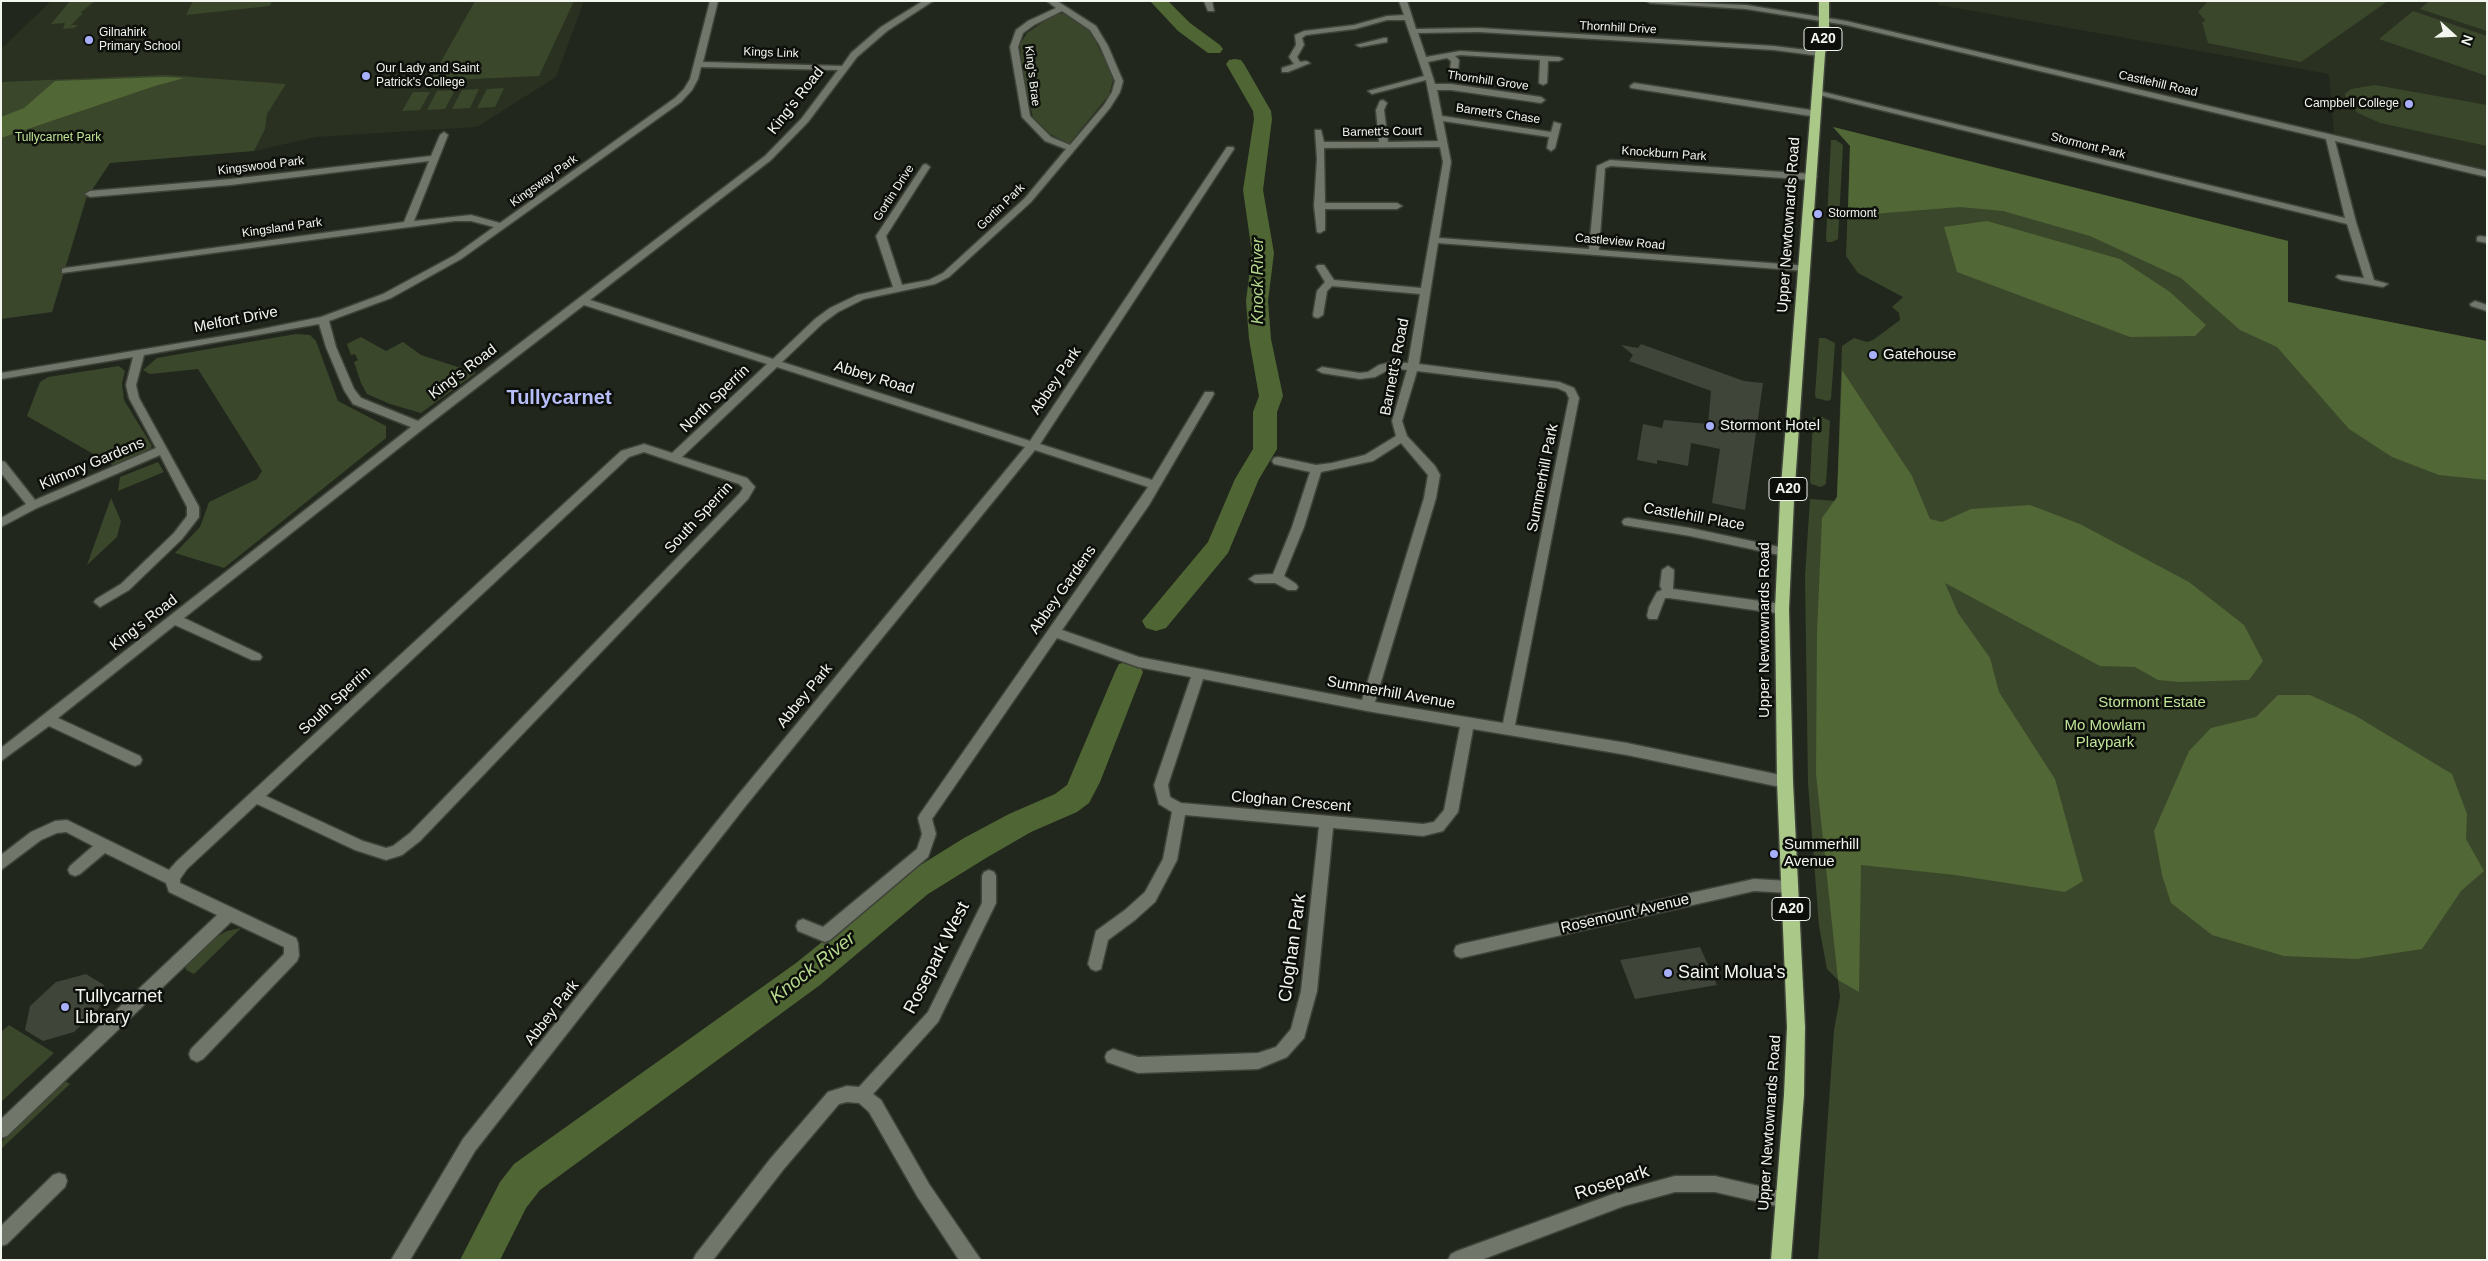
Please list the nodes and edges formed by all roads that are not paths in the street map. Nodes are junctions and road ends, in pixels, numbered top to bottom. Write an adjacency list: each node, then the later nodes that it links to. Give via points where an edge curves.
1 (714, 1): 21 (street, Kingsway Park)
2 (929, 1): 22 (street, King's Road, via 884,29)
3 (1051, 1): 8 (street, Gortin Park)
4 (1403, 1): 9 (street, Barnett's Road)
5 (1650, 1): 7 (street, Castlehill Road)
6 (1824, 1): 10 (highway, Upper Newtownards Road / A20)
7 (1732, 4): 10 (street, Castlehill Road)
8 (1062, 8): 42 (street, Gortin Park, via 1093,28 1119,81 1107,106); 42 (street, King's Brae, via 1019,32 1014,47 1026,117 1048,139)
9 (1408, 17): 11 (street, via 1387,18); 12 (street, Barnett's Road)
10 (1824, 19): 16 (highway, Upper Newtownards Road / A20); 38 (street, Castlehill Road)
11 (1355, 27): 14 (street); 23 (street, via 1298,37 1300,45 1293,57 1302,64)
12 (1414, 31): 16 (street, Thornhill Drive, via 1479,30 1774,48); 20 (street, Barnett's Road)
13 (1384, 40): 14 (street)
14 (1372, 42): 15 (street)
15 (1360, 46)
16 (1820, 54): 28 (highway, Upper Newtownards Road / A20)
17 (1449, 56): 18 (street, via 1460,53); 20 (street); 24 (street, via 1455,60)
18 (1544, 58): 19 (street); 29 (street, Thornhill Grove)
19 (1559, 59)
20 (1423, 60): 25 (street, Barnett's Road)
21 (698, 64): 22 (street, Kings Link); 54 (street, Kingsway Park, via 691,84 678,100)
22 (842, 68): 67 (street, King's Road, via 805,120 776,151)
23 (1285, 70)
24 (1454, 71)
25 (1431, 82): 27 (street); 29 (street, Thornhill Grove); 33 (street, Barnett's Road)
26 (1634, 86): 32 (street)
27 (1372, 91)
28 (1819, 94): 32 (highway, Upper Newtownards Road / A20); 52 (street, Stormont Park)
29 (1540, 100): 31 (street, Thornhill Grove)
30 (1369, 109): 39 (street, via 1381,106)
31 (1537, 111)
32 (1817, 114): 48 (highway, Upper Newtownards Road / A20)
33 (1439, 118): 36 (street, Barnett's Chase); 40 (street, Barnett's Road)
34 (1557, 124): 36 (street, Barnett's Chase)
35 (1318, 132): 41 (street)
36 (1554, 134): 43 (street, Barnett's Chase)
37 (444, 135): 45 (street)
38 (2330, 138): 47 (street, Castlehill Road); 52 (street)
39 (1384, 144): 40 (street, Barnett's Court); 41 (street, Barnett's Court)
40 (1444, 144): 56 (street, Barnett's Road, via 1447,162)
41 (1320, 145): 50 (street)
42 (1070, 148): 65 (street, Gortin Park, via 1028,200 946,275 932,282)
43 (1551, 148)
44 (1230, 149): 80 (street, Abbey Park)
45 (434, 158): 49 (street, Kingswood Park, via 231,182); 53 (street)
46 (926, 167): 65 (street, Gortin Drive, via 881,236)
47 (2487, 174)
48 (1812, 177): 57 (street, Knockburn Park, via 1610,163 1600,166); 59 (highway, Upper Newtownards Road / A20)
49 (90, 194)
50 (1319, 206): 51 (street, via 1384,200); 55 (street)
51 (1397, 206)
52 (2351, 222): 62 (street)
53 (408, 223): 54 (street, Kingsland Park, via 471,218); 60 (street, Kingsland Park)
54 (502, 226): 71 (street, Kingsway Park, via 409,286)
55 (1320, 230)
56 (1433, 240): 57 (street, Castleview Road); 66 (street, Barnett's Road)
57 (1594, 251): 59 (street, Castleview Road)
58 (1321, 267): 63 (street)
59 (1805, 268): 90 (highway, Upper Newtownards Road / A20)
60 (65, 271)
61 (2341, 277): 62 (street)
62 (2370, 282): 64 (street)
63 (1331, 283): 66 (street); 70 (street, via 1322,291)
64 (2383, 284)
65 (898, 288): 73 (street, Gortin Park, via 861,297 834,310)
66 (1424, 291): 74 (street, Barnett's Road)
67 (583, 301): 73 (street, Abbey Road); 78 (street, King's Road)
68 (2475, 304): 69 (street)
69 (2487, 308)
70 (1318, 315)
71 (323, 320): 72 (street, Melfort Drive); 78 (street, via 348,390 357,401)
72 (140, 353): 76 (street, Melfort Drive); 81 (street, Kilmory Gardens, via 132,378 134,398)
73 (775, 362): 80 (street, Abbey Road); 82 (street, North Sperrin)
74 (1412, 366): 75 (street, via 1392,365 1371,375 1360,376); 79 (street, Barnett's Road, via 1397,421); 106 (street, Summerhill Park, via 1559,385 1570,390 1574,398)
75 (1322, 370)
76 (1, 376)
77 (1209, 394): 86 (street, Abbey Gardens)
78 (419, 426): 99 (street, King's Road)
79 (1402, 437): 85 (street, via 1369,458); 103 (street, Barnett's Road, via 1432,469 1434,482)
80 (1033, 444): 86 (street, Abbey Road); 130 (street, Abbey Park, via 730,814 469,1145)
81 (162, 450): 87 (street, Kilmory Gardens); 96 (street, Kilmory Gardens, via 194,508 193,517 125,587)
82 (675, 457): 110 (street, South Sperrin, via 644,448 625,454); 110 (street, South Sperrin, via 743,481 749,487 744,496 415,837 397,851 386,854 360,846)
83 (1278, 462): 85 (street)
84 (1, 466): 87 (street, Kilmory Gardens)
85 (1316, 469): 92 (street)
86 (1156, 485): 100 (street, Abbey Gardens)
87 (33, 505): 89 (street, Kilmory Gardens)
88 (1628, 522): 90 (street, Castlehill Place)
89 (1, 523)
90 (1784, 552): 97 (highway, Upper Newtownards Road / A20)
91 (1668, 570): 95 (street, via 1666,586)
92 (1277, 578): 93 (street); 94 (street)
93 (1255, 579)
94 (1292, 587)
95 (1670, 593): 97 (street); 98 (street, via 1661,595)
96 (100, 602)
97 (1782, 609): 109 (highway, Upper Newtownards Road / A20)
98 (1654, 616)
99 (176, 620): 101 (street); 104 (street, King's Road)
100 (1053, 632): 102 (street, Summerhill Avenue, via 1138,662); 120 (street, Abbey Gardens, via 925,818 929,834 923,853 825,936)
101 (256, 658)
102 (1198, 674): 103 (street, Summerhill Avenue); 111 (street, via 1161,785 1164,800)
103 (1367, 706): 105 (street, Summerhill Avenue)
104 (48, 718): 107 (street, King's Road); 108 (street)
105 (1467, 723): 106 (street, Summerhill Avenue); 112 (street, Cloghan Crescent, via 1451,812 1438,827 1423,830)
106 (1508, 729): 109 (street, Summerhill Avenue, via 1627,749)
107 (1, 756)
108 (135, 760)
109 (1785, 782): 118 (highway, Upper Newtownards Road / A20)
110 (255, 797): 117 (street, South Sperrin)
111 (1179, 809): 112 (street, Cloghan Crescent); 122 (street, via 1170,860 1150,896 1101,936)
112 (1327, 821): 124 (street, Cloghan Park, via 1310,991 1298,1033 1281,1052 1258,1060 1138,1065)
113 (105, 844): 114 (street, via 67,826 55,827 36,836); 115 (street); 117 (street, via 150,869)
114 (1, 864)
115 (74, 870)
116 (989, 876): 125 (street, Rosepark West, via 989,903 933,1017)
117 (172, 877): 119 (street, via 174,888)
118 (1790, 887): 121 (street, Rosemount Avenue, via 1754,885); 128 (highway, Upper Newtownards Road / A20, via 1796,1056)
119 (229, 914): 123 (street, via 291,942 292,956); 126 (street)
120 (803, 926)
121 (1461, 952)
122 (1096, 964)
123 (197, 1054)
124 (1113, 1057)
125 (862, 1095): 131 (street, via 834,1098); 132 (street, via 875,1106 923,1190)
126 (1, 1130)
127 (59, 1181): 129 (street)
128 (1785, 1200): 133 (street, Rosepark, via 1715,1184 1675,1184 1624,1198); 134 (highway, Upper Newtownards Road / A20)
129 (1, 1238)
130 (400, 1260)
131 (702, 1260)
132 (972, 1260)
133 (1457, 1260)
134 (1781, 1260)

